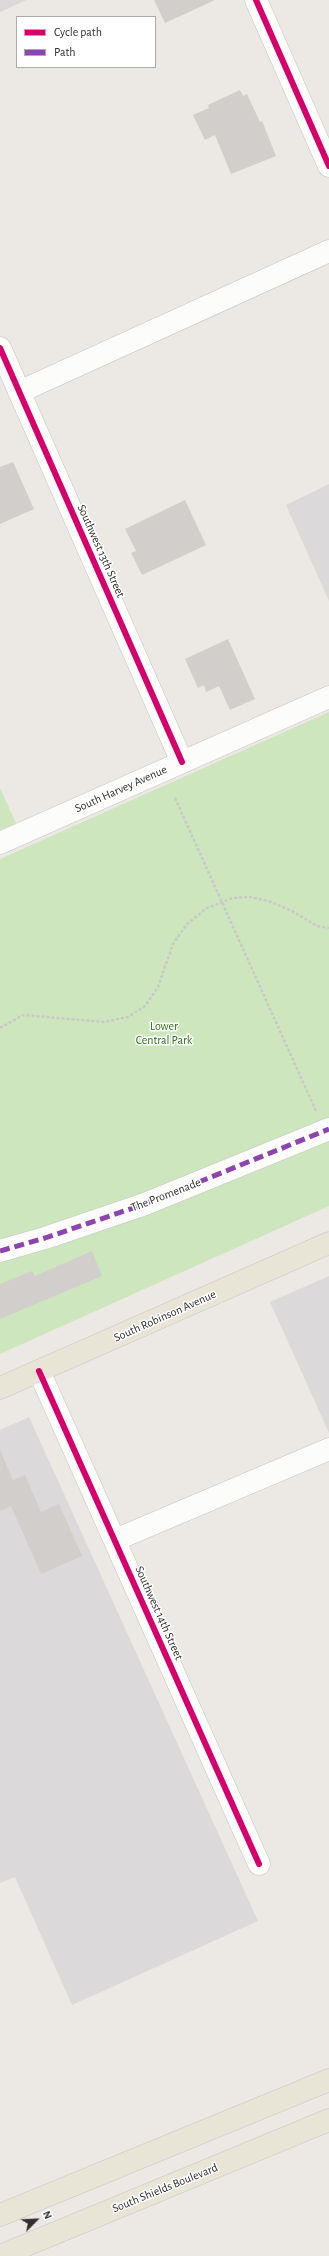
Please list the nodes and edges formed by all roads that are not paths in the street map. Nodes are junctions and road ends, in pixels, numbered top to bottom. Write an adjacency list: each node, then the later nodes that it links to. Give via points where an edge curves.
1 (256, 0): 2 (street)
2 (329, 166)
3 (329, 251): 5 (street)
4 (0, 348): 5 (street, Southwest 13th Street)
5 (19, 392): 7 (street, Southwest 13th Street)
6 (329, 697): 7 (street, South Harvey Avenue)
7 (182, 762): 8 (street, South Harvey Avenue)
8 (0, 843)
9 (327, 1130): 11 (street, The Promenade, via 145,1204)
10 (329, 1243): 12 (main road, South Robinson Avenue)
11 (0, 1252)
12 (39, 1371): 13 (main road, South Robinson Avenue); 15 (street, Southwest 14th Street)
13 (0, 1388)
14 (329, 1448): 15 (street)
15 (115, 1540): 16 (street, Southwest 14th Street)
16 (259, 1864)
17 (329, 2080): 19 (main road)
18 (329, 2120): 20 (main road, South Shields Boulevard)
19 (7, 2212)
20 (0, 2256)

